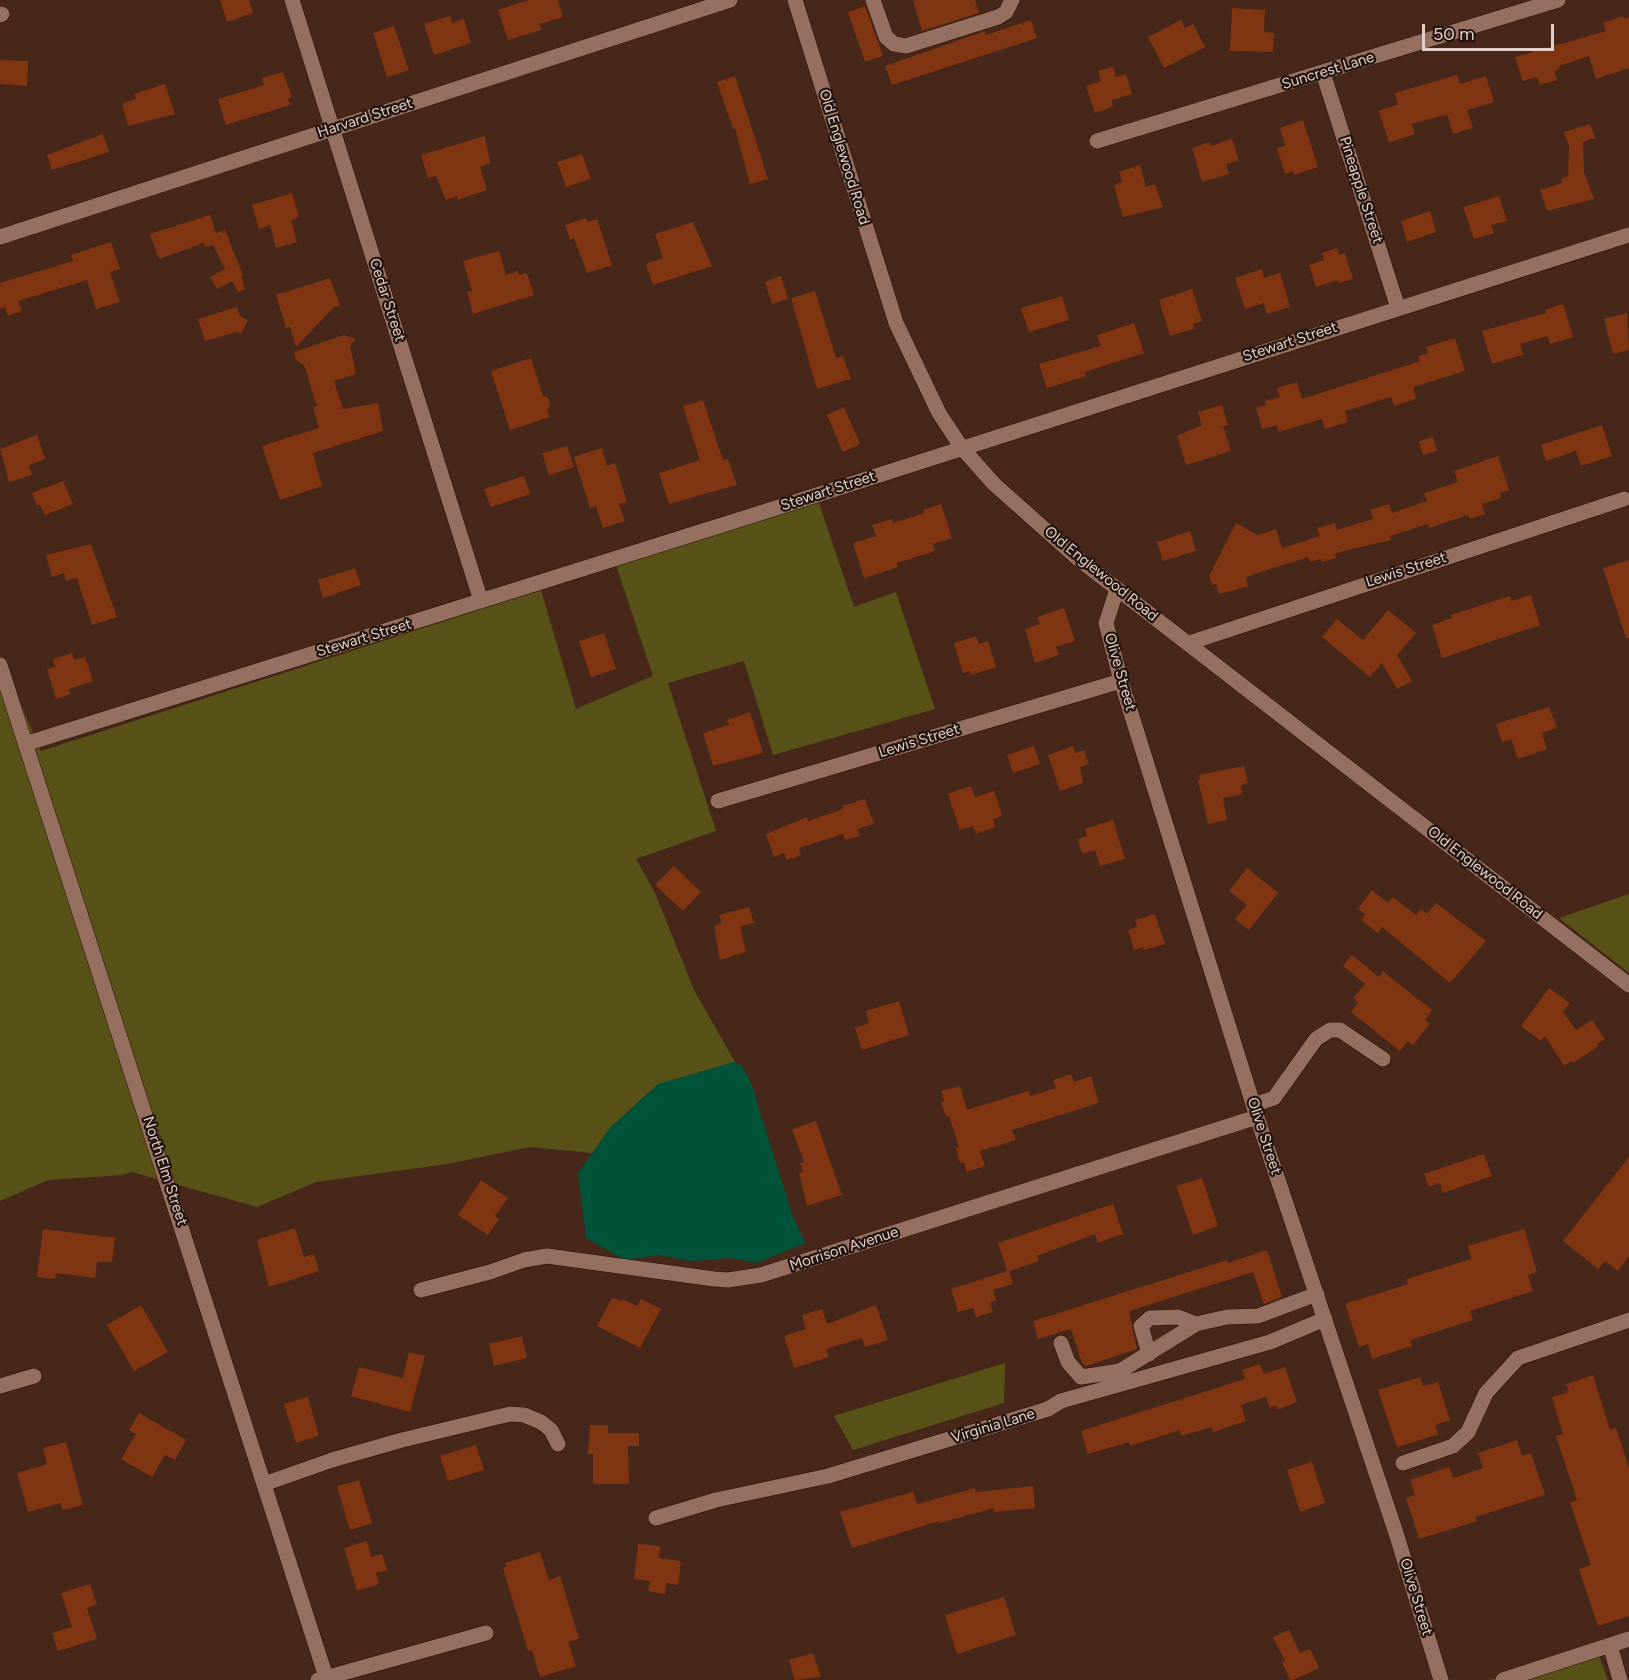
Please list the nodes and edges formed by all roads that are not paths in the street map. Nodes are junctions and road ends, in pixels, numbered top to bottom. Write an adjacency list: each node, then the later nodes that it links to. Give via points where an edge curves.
1 (292, 0): 8 (street, Cedar Street)
2 (730, 0): 8 (street, Harvard Street)
3 (795, 0): 13 (street, Old Englewood Road, via 896,323 939,413)
4 (873, 0): 5 (street, via 886,37 894,44 906,46 998,17)
5 (1012, 0)
6 (1558, 0): 7 (street, Suncrest Lane)
7 (1323, 73): 9 (street, Suncrest Lane); 12 (street, Pineapple Street)
8 (331, 129): 11 (street, Harvard Street); 16 (street, Cedar Street)
9 (1097, 141)
10 (1629, 235): 12 (street, Stewart Street)
11 (0, 237)
12 (1398, 308): 13 (street, Stewart Street)
13 (962, 448): 15 (street, Old Englewood Road, via 994,484); 16 (street, Stewart Street)
14 (1624, 499): 17 (street, Lewis Street)
15 (1117, 589): 17 (street, Old Englewood Road); 19 (street, Olive Street, via 1106,623)
16 (482, 601): 20 (street, Stewart Street)
17 (1189, 643): 22 (street, Old Englewood Road)
18 (0, 665): 20 (street, North Elm Street)
19 (1121, 681): 21 (street, Lewis Street); 24 (street, Olive Street)
20 (25, 744): 36 (street, North Elm Street)
21 (718, 801)
22 (1629, 985)
23 (1383, 1059): 24 (street, Morrison Avenue, via 1340,1030 1330,1030 1316,1039 1274,1098)
24 (1255, 1111): 25 (street, Morrison Avenue, via 761,1275 714,1280 547,1256); 26 (street, Olive Street)
25 (421, 1290)
26 (1317, 1294): 27 (street, Olive Street); 29 (street, via 1258,1316)
27 (1325, 1319): 37 (street, Virginia Lane, via 1270,1342 1061,1401 1048,1409 828,1476 716,1500); 42 (street, Olive Street)
28 (1629, 1320): 35 (street, via 1518,1358 1486,1393 1468,1432 1453,1446)
29 (1196, 1324): 31 (street); 31 (street, via 1178,1317 1150,1317 1141,1326)
30 (1061, 1343): 31 (street, via 1068,1362 1081,1377 1120,1371)
31 (1149, 1354)
32 (34, 1376): 33 (street)
33 (0, 1386)
34 (558, 1444): 36 (street, via 542,1422 524,1414 510,1414 372,1448)
35 (1404, 1462)
36 (264, 1484): 41 (street, North Elm Street)
37 (656, 1518)
38 (486, 1633): 41 (street)
39 (1629, 1639): 40 (street)
40 (1610, 1645): 43 (street); 44 (street)
41 (324, 1679)
42 (1441, 1680)
43 (1503, 1680)
44 (1620, 1680)

